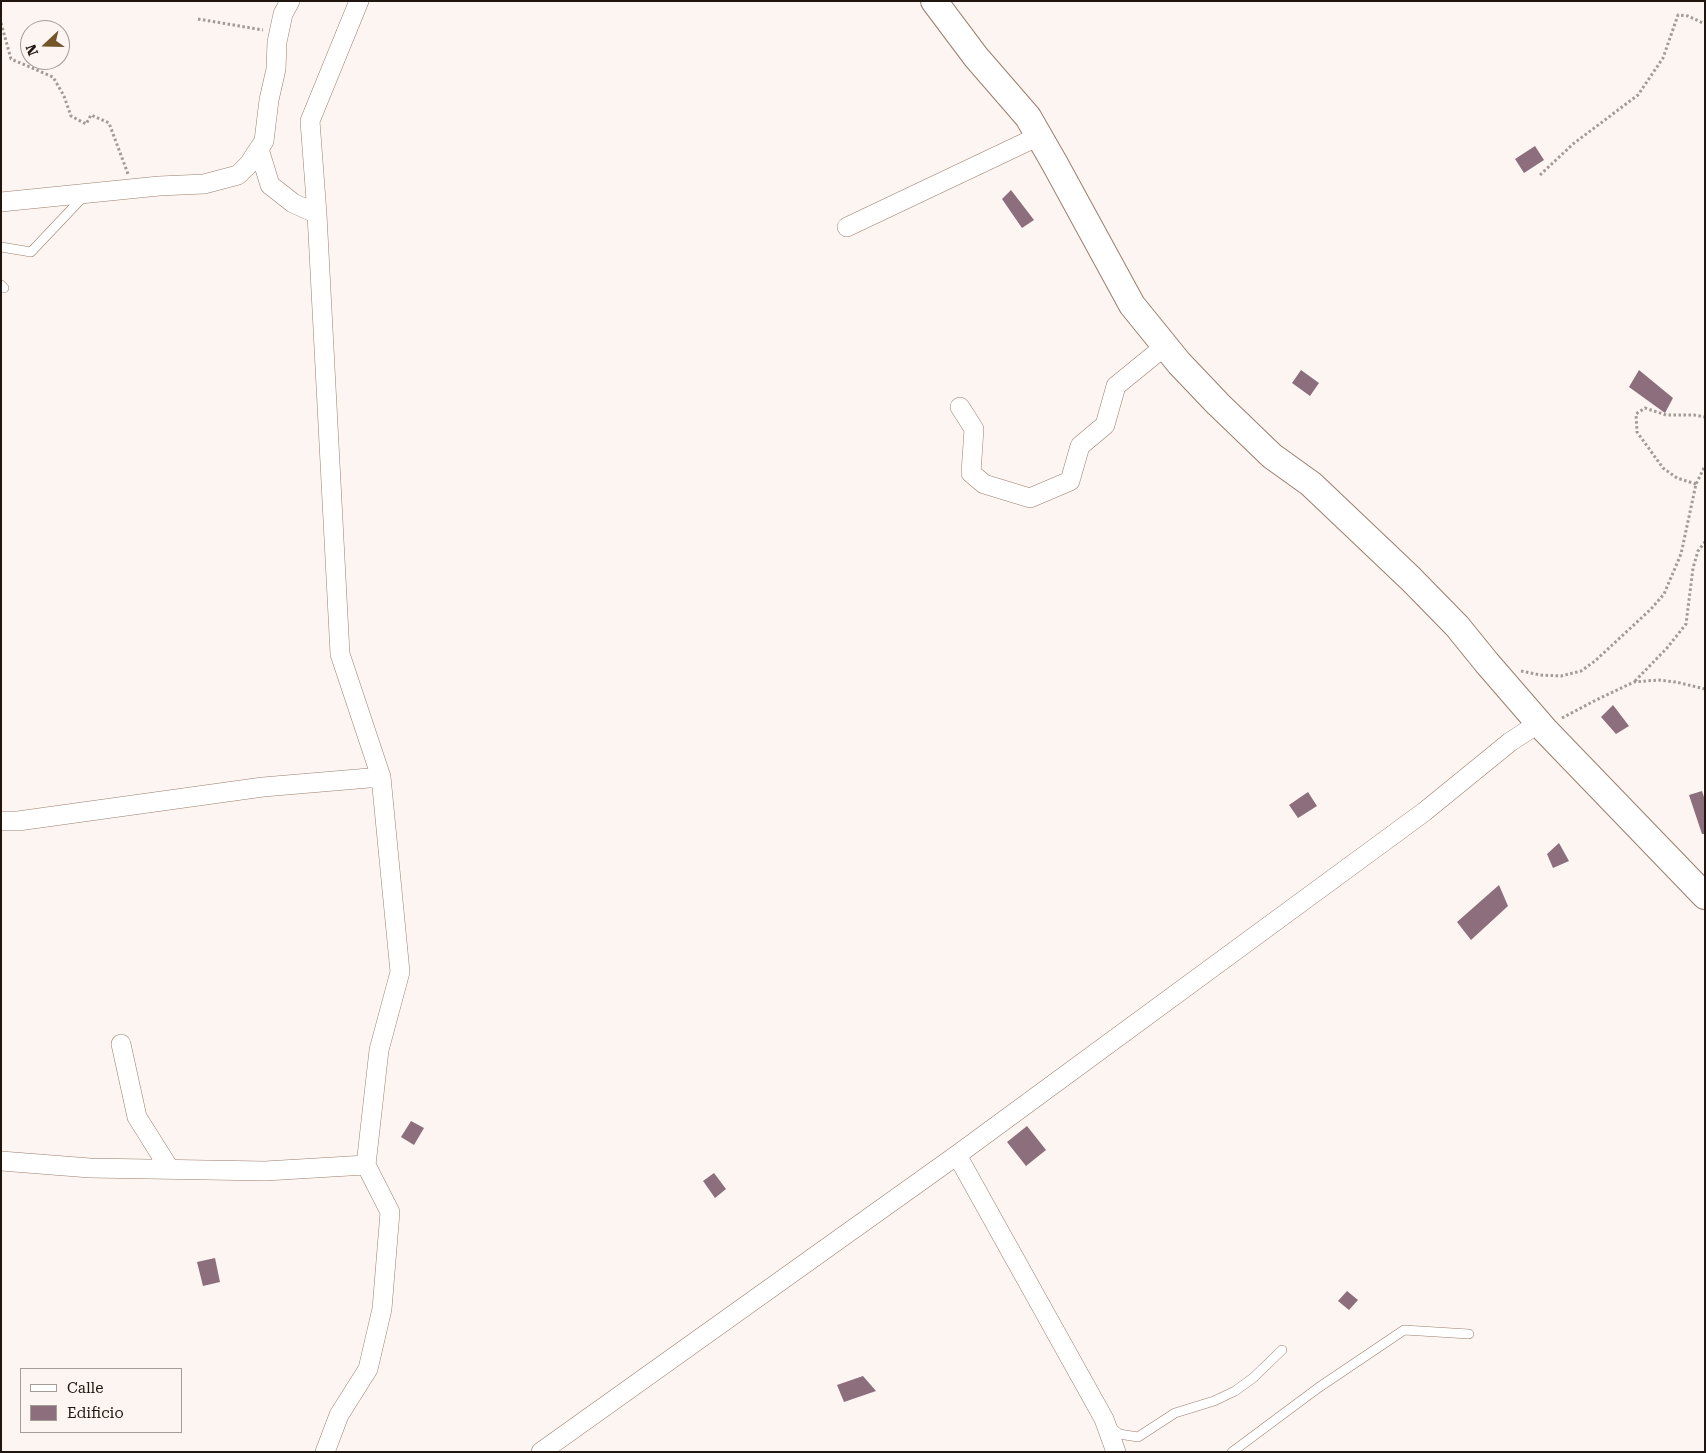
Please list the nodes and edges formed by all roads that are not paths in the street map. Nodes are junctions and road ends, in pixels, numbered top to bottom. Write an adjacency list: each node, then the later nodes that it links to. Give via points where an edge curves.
1 (290, 1): 5 (street, via 283,14 277,42 276,69 264,141)
2 (358, 1): 8 (street, via 310,121)
3 (934, 1): 4 (street)
4 (1039, 136): 9 (street); 11 (street, via 1132,305)
5 (259, 149): 6 (street, via 238,175 204,184); 8 (street, via 270,185 293,203)
6 (86, 194): 7 (street); 10 (lane, via 32,252)
7 (1, 202)
8 (317, 214): 14 (street, via 340,654)
9 (847, 227)
10 (1, 247)
11 (1165, 346): 12 (street, via 1116,386 1105,425 1080,446 1070,481 1030,498 984,484 971,472 974,429); 13 (street, via 1272,456 1312,484 1411,579 1457,626)
12 (960, 407)
13 (1542, 727): 16 (street); 18 (street, via 1510,742 1424,812)
14 (380, 777): 15 (street, via 264,787); 20 (street, via 400,972 379,1050)
15 (1, 821)
16 (1705, 896)
17 (121, 1044): 21 (street, via 137,1117)
18 (957, 1155): 24 (street); 26 (street)
19 (1, 1161): 21 (street, via 90,1168)
20 (366, 1165): 21 (street, via 266,1171); 25 (street, via 390,1212 382,1310 368,1369 339,1415)
21 (170, 1168)
22 (1469, 1334): 28 (lane, via 1404,1330)
23 (1282, 1350): 24 (lane, via 1235,1391 1175,1413 1138,1437 1119,1434)
24 (1104, 1419): 27 (street)
25 (325, 1452)
26 (541, 1452)
27 (1116, 1452)
28 (1232, 1452)

